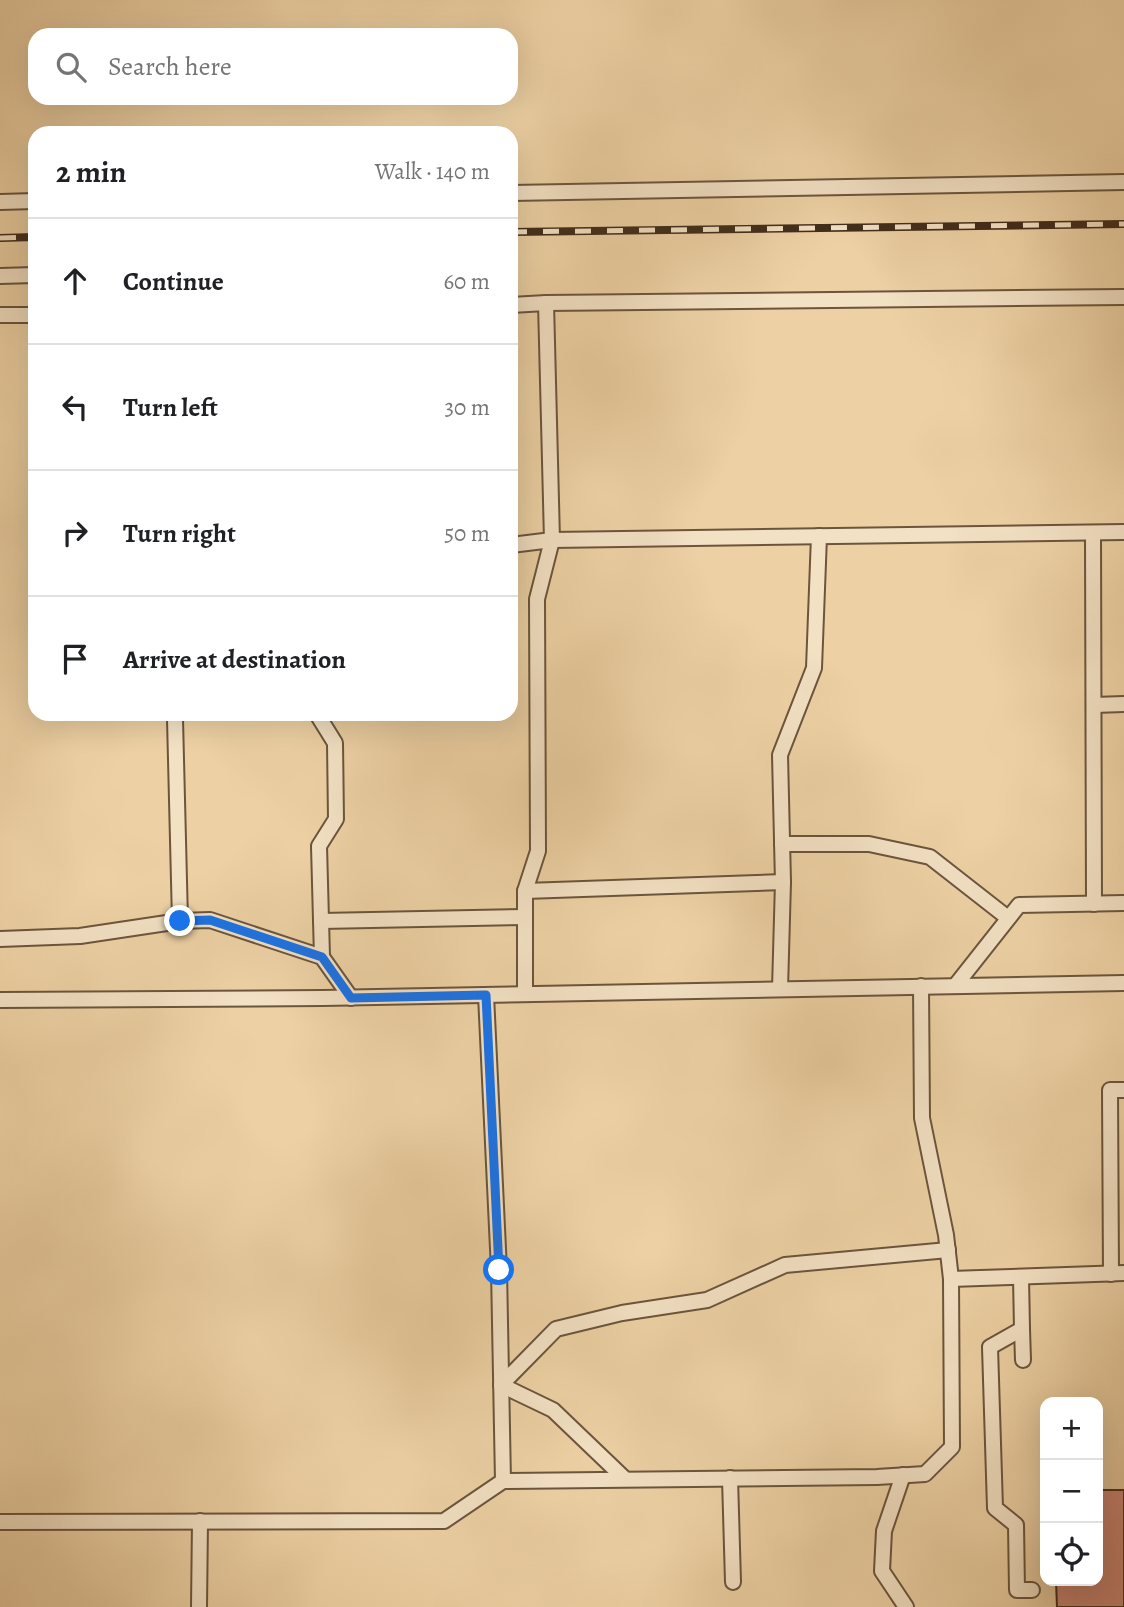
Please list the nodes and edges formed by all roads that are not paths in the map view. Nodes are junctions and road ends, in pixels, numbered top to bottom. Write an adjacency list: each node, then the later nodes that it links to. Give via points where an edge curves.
1 (1124, 182): 2 (lane)
2 (518, 193)
3 (28, 201): 4 (lane)
4 (0, 202)
5 (28, 275): 6 (lane)
6 (0, 276)
7 (1124, 297): 8 (lane)
8 (546, 303): 9 (lane); 15 (lane)
9 (518, 304)
10 (0, 315): 11 (lane)
11 (28, 315)
12 (1124, 532): 13 (lane)
13 (1093, 533): 14 (lane); 18 (lane)
14 (820, 536): 15 (lane); 21 (lane, via 814,668 780,755)
15 (552, 540): 16 (lane); 23 (lane, via 537,599 538,851)
16 (518, 544)
17 (1124, 704): 18 (lane)
18 (1094, 705): 25 (lane)
19 (175, 721): 28 (lane)
20 (321, 721): 29 (lane, via 335,743 336,819 320,846)
21 (782, 844): 22 (lane); 27 (lane, via 869,844 930,857)
22 (783, 882): 23 (lane); 35 (lane)
23 (525, 891): 26 (lane)
24 (1124, 903): 25 (lane)
25 (1094, 904): 27 (lane, via 1019,905)
26 (525, 917): 29 (lane); 36 (lane)
27 (1008, 918): 34 (lane)
28 (180, 921): 30 (lane, via 80,936); 31 (lane, via 210,920)
29 (321, 921): 31 (lane)
30 (0, 939)
31 (322, 957): 38 (lane)
32 (1124, 983): 34 (lane)
33 (921, 986): 34 (lane); 35 (lane); 41 (lane, via 922,1118)
34 (955, 986)
35 (780, 989): 36 (lane)
36 (525, 994): 37 (lane)
37 (486, 995): 38 (lane); 47 (lane)
38 (351, 998): 39 (lane)
39 (0, 1000)
40 (1124, 1090): 42 (lane, via 1110,1090)
41 (948, 1250): 44 (lane); 47 (lane, via 785,1265 707,1300 556,1329)
42 (1118, 1273): 43 (lane)
43 (1021, 1277): 44 (lane); 45 (lane)
44 (951, 1279): 48 (lane, via 952,1447 925,1474)
45 (1022, 1329): 46 (lane); 55 (lane, via 990,1347 995,1508 1016,1525 1017,1591)
46 (1023, 1360)
47 (501, 1385): 50 (lane, via 553,1410); 51 (lane)
48 (902, 1475): 49 (lane); 57 (lane, via 884,1531 882,1571)
49 (730, 1478): 50 (lane); 54 (lane)
50 (625, 1479): 51 (lane)
51 (503, 1481): 52 (lane, via 444,1521)
52 (200, 1521): 53 (lane); 56 (lane)
53 (0, 1522)
54 (733, 1582)
55 (1032, 1591)
56 (199, 1607)
57 (906, 1607)

